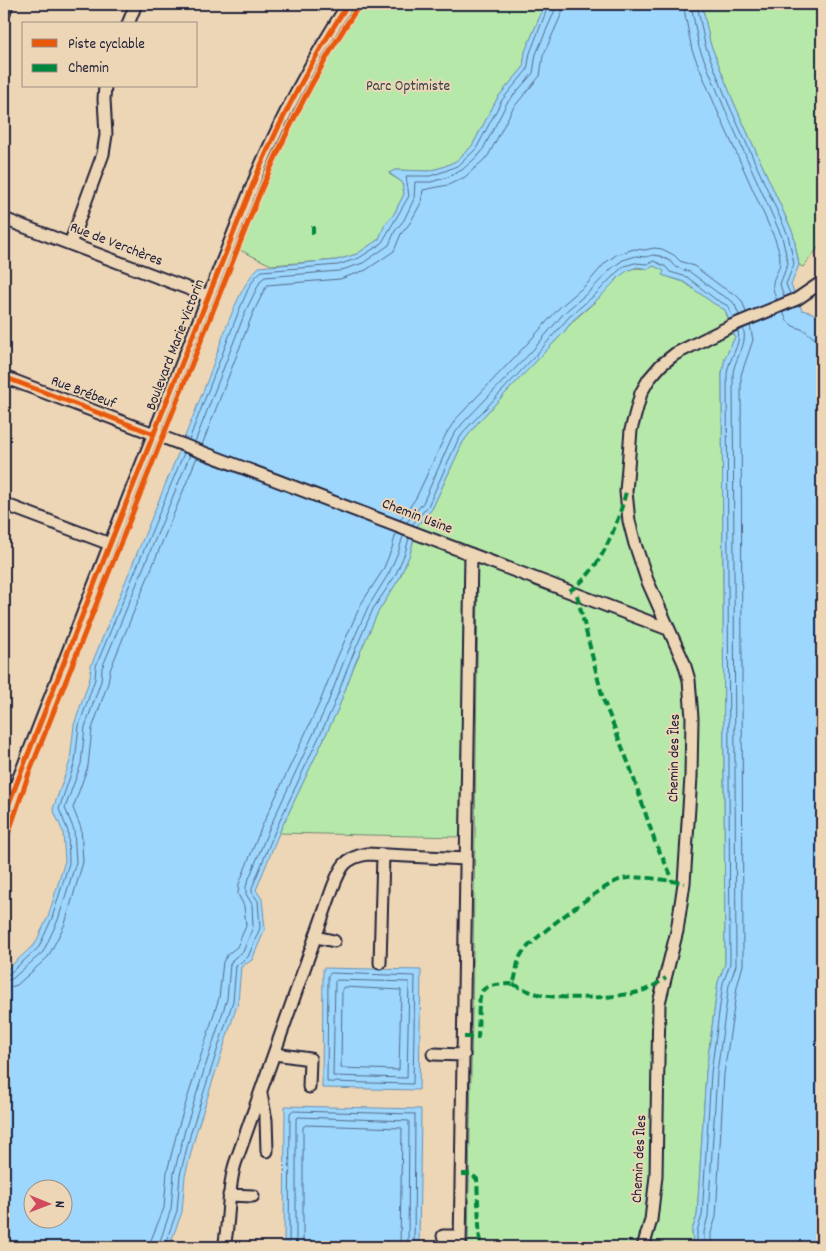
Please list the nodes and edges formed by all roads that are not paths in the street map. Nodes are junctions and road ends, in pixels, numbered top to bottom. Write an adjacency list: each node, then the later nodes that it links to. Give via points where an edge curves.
1 (7, 4): 4 (street)
2 (136, 4): 5 (street)
3 (348, 4): 10 (street, Boulevard Marie-Victorin, via 305,74 275,133)
4 (4, 13)
5 (129, 22)
6 (105, 88): 8 (street, via 103,154)
7 (4, 219): 8 (street, Rue de Verchères)
8 (70, 244): 10 (street, Rue de Verchères)
9 (822, 282): 16 (street, Chemin des Îles, via 797,299 731,326 684,350 661,365 641,393 631,430 627,506 635,544)
10 (208, 296): 12 (street, Boulevard Marie-Victorin)
11 (4, 377): 12 (street, Rue Brébeuf)
12 (154, 434): 14 (street, Boulevard Marie-Victorin); 15 (street, Chemin Usine)
13 (4, 504): 14 (street)
14 (110, 544): 17 (street, Boulevard Marie-Victorin)
15 (471, 554): 16 (street, Chemin Usine); 19 (street)
16 (668, 629): 34 (street, Chemin des Îles, via 689,680 691,777 684,883 670,965 659,1003 656,1176 651,1220)
17 (4, 816)
18 (383, 855): 19 (street); 20 (street, via 356,856 344,864); 22 (street)
19 (466, 859): 25 (street)
20 (316, 937): 21 (street); 23 (street)
21 (334, 941)
22 (380, 963)
23 (275, 1054): 26 (street, via 310,1059); 27 (street)
24 (433, 1054): 25 (street)
25 (464, 1055): 32 (street)
26 (309, 1087)
27 (261, 1093): 28 (street); 29 (street, via 235,1164)
28 (267, 1151)
29 (229, 1195): 30 (street); 33 (street)
30 (252, 1196)
31 (443, 1236): 32 (street)
32 (460, 1242)
33 (224, 1247)
34 (643, 1247)

